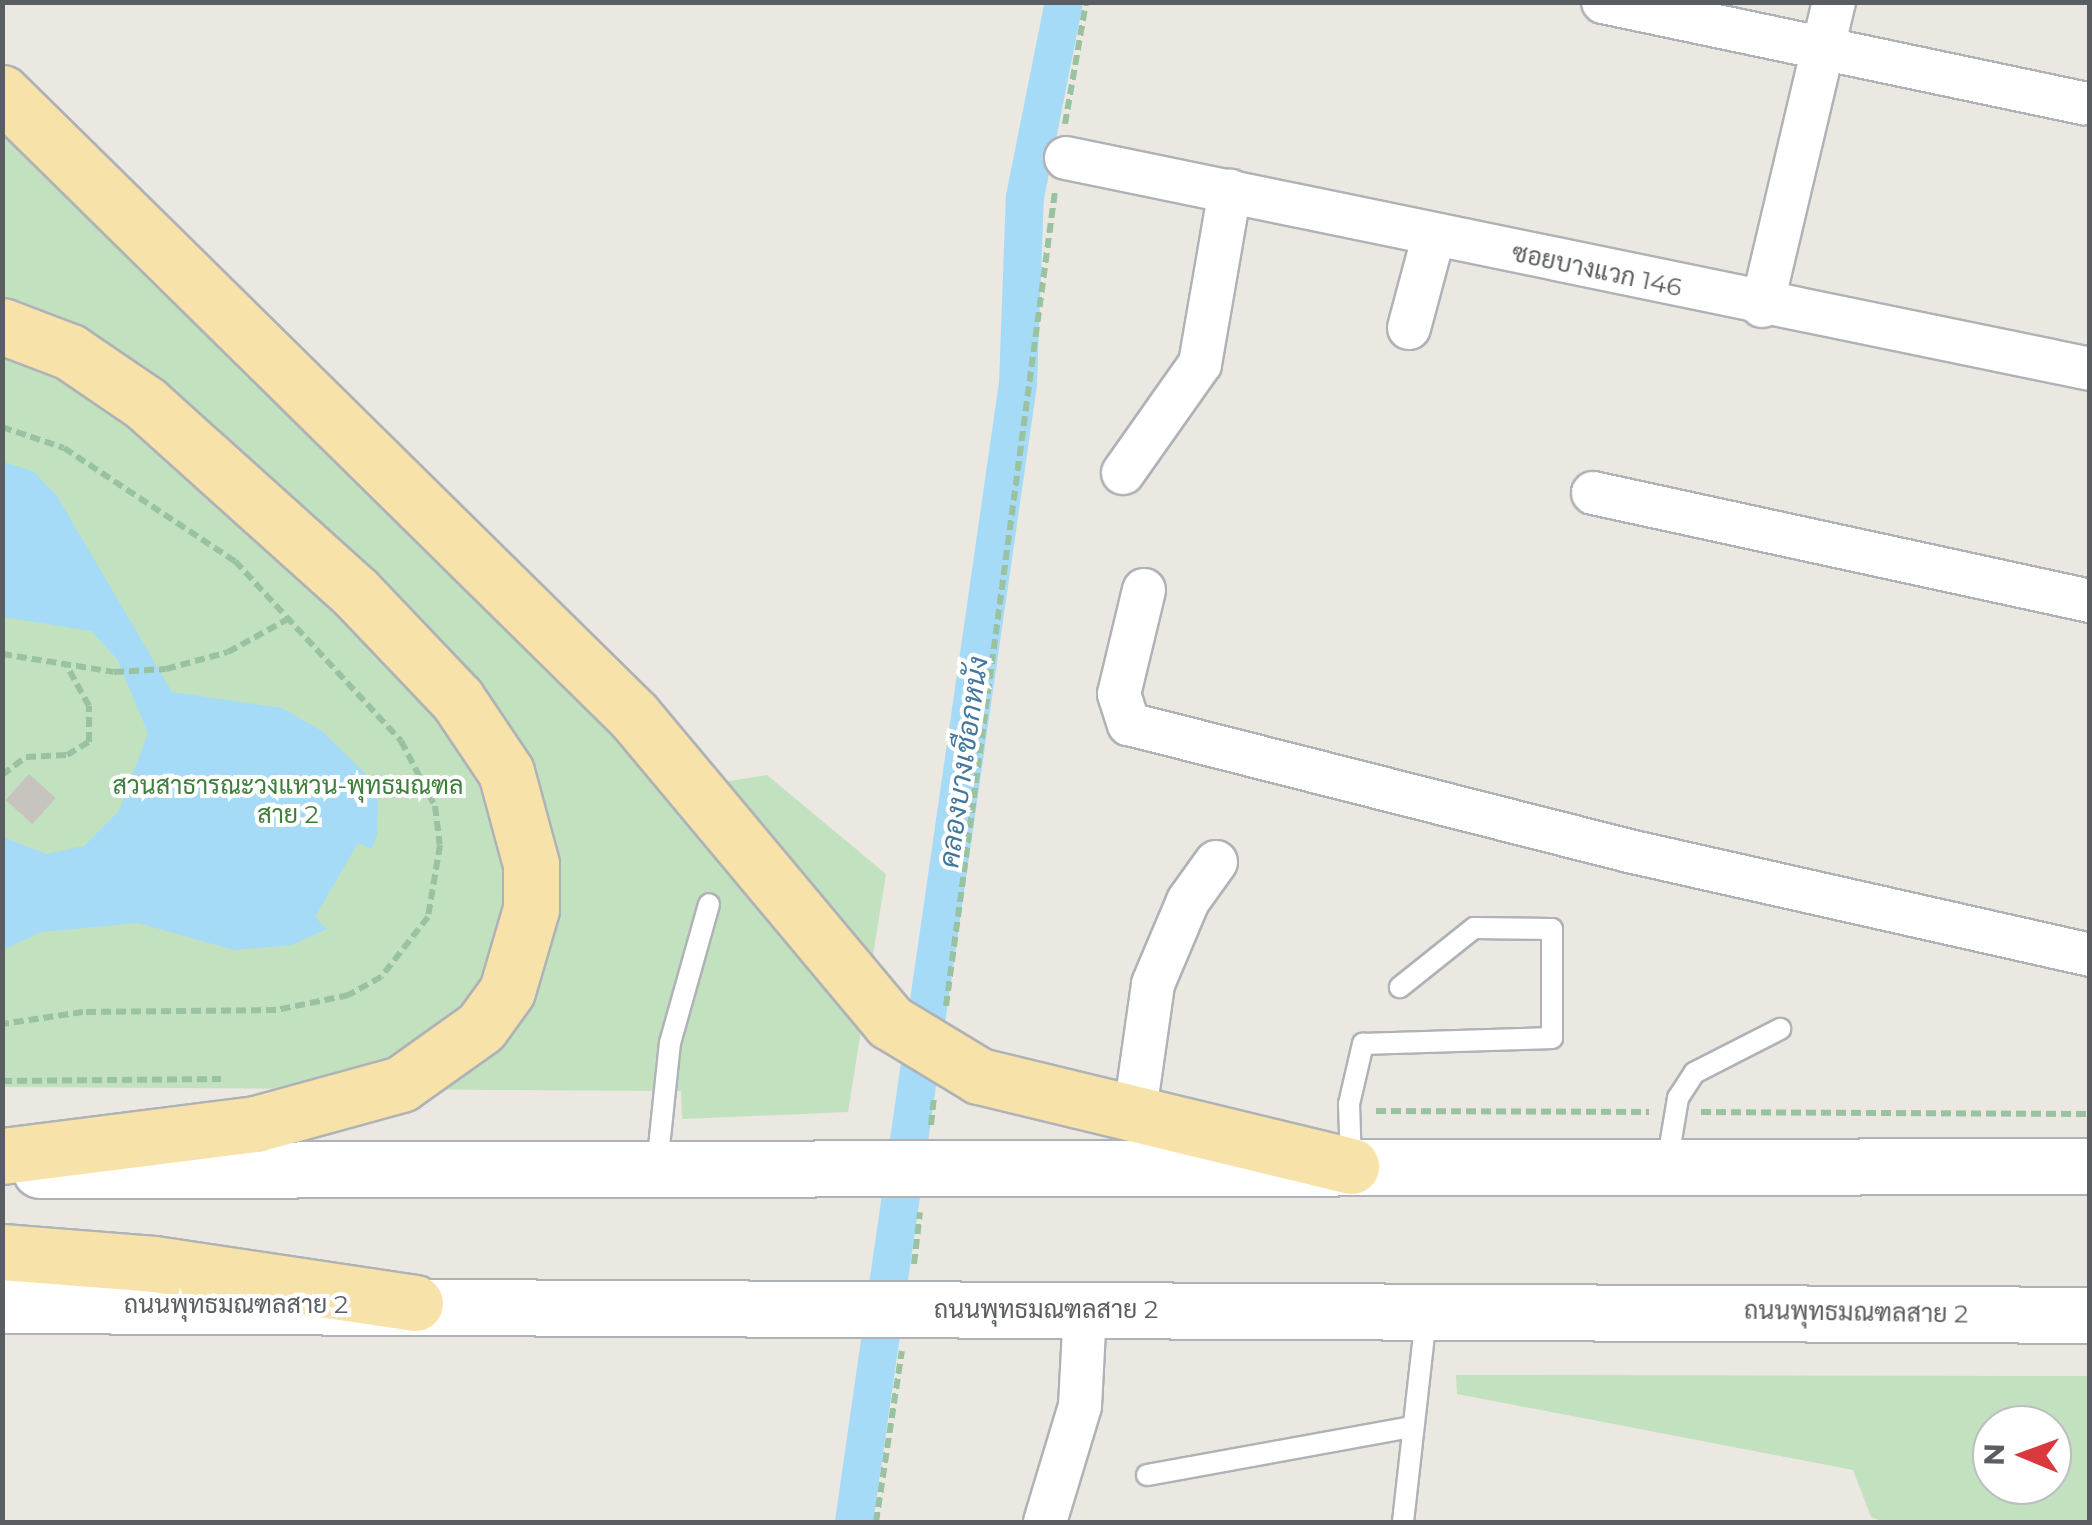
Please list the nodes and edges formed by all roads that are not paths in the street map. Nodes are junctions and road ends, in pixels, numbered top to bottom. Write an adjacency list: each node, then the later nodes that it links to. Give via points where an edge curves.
1 (1602, 2): 3 (street)
2 (1834, 2): 3 (street)
3 (1822, 51): 5 (street); 9 (street)
4 (2, 94): 22 (main road, via 634,716 825,951 957,1082)
5 (2084, 103)
6 (1073, 158): 7 (street, ซอยบางแวก 146)
7 (1230, 191): 8 (street, ซอยบางแวก 146); 13 (street, via 1200,364)
8 (1434, 234): 9 (street, ซอยบางแวก 146); 11 (street)
9 (1762, 306): 12 (street, ซอยบางแวก 146)
10 (2, 326): 23 (main road, via 70,352 146,403 355,592 457,699 506,772 531,864 524,947 481,1027 444,1060 359,1101 256,1124)
11 (1409, 328)
12 (2090, 369)
13 (1123, 473)
14 (1592, 493): 16 (street)
15 (1144, 590): 19 (street, via 1120,694 1128,724 1648,856)
16 (2090, 601)
17 (1216, 862): 22 (street, via 1188,901 1153,984)
18 (708, 904): 26 (lane, via 670,1043)
19 (2090, 955)
20 (1400, 987): 24 (lane, via 1474,928 1552,929 1552,1038 1363,1044 1349,1112)
21 (1780, 1029): 27 (lane, via 1694,1073 1676,1112)
22 (1134, 1118): 24 (main road)
23 (2, 1156)
24 (1352, 1166): 26 (main road, via 932,1174); 27 (main road)
25 (2090, 1166): 27 (main road)
26 (657, 1168): 28 (main road)
27 (1667, 1168)
28 (2, 1170)
29 (2, 1252): 30 (main road, via 154,1264)
30 (415, 1303): 31 (main road, ถนนพุทธมณฑลสาย 2); 33 (main road, ถนนพุทธมณฑลสาย 2)
31 (2, 1305)
32 (1427, 1308): 33 (main road, ถนนพุทธมณฑลสาย 2); 34 (main road, ถนนพุทธมณฑลสาย 2); 35 (lane)
33 (1085, 1309): 37 (street, via 1080,1406)
34 (2090, 1315)
35 (1410, 1426): 36 (lane); 38 (lane)
36 (1147, 1475)
37 (1044, 1522)
38 (1403, 1522)

